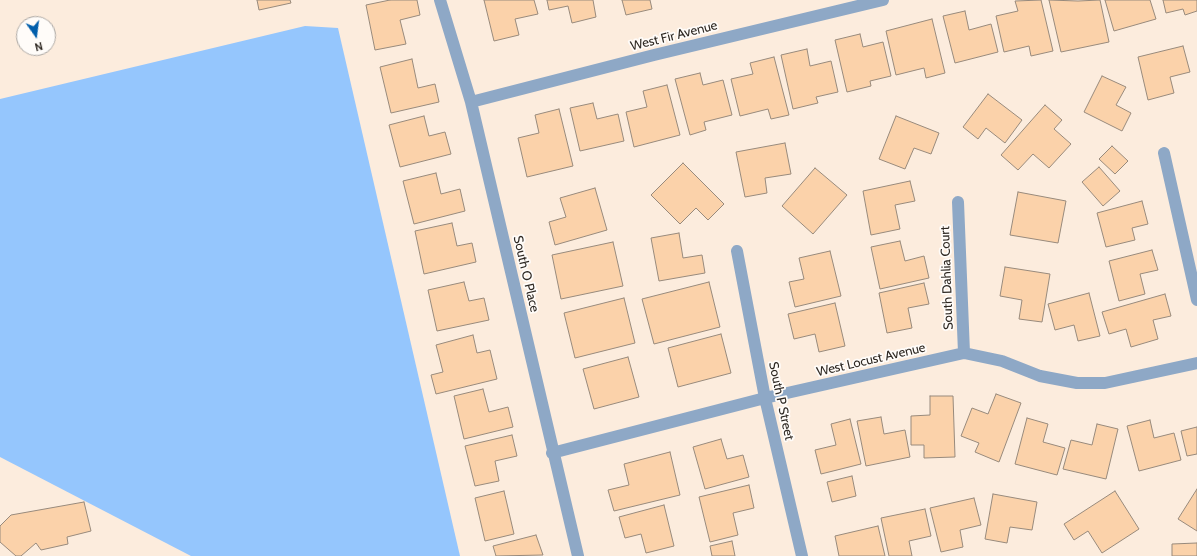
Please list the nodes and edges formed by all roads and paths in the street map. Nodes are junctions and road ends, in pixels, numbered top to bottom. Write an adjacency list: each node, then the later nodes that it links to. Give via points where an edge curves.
1 (440, 0): 3 (street, South O Place)
2 (883, 0): 3 (street, West Fir Avenue)
3 (472, 102): 11 (street, South O Place)
4 (1164, 153): 7 (street)
5 (958, 202): 8 (street, South Dahlia Court)
6 (737, 251): 10 (street, South P Street)
7 (1197, 300)
8 (964, 353): 9 (street, West Locust Avenue, via 1002,361 1040,376 1077,383 1105,384); 10 (street, West Locust Avenue)
9 (1197, 363)
10 (765, 398): 11 (street, West Locust Avenue); 13 (street, South P Street)
11 (552, 453): 12 (street, South O Place)
12 (578, 556)
13 (802, 556)

